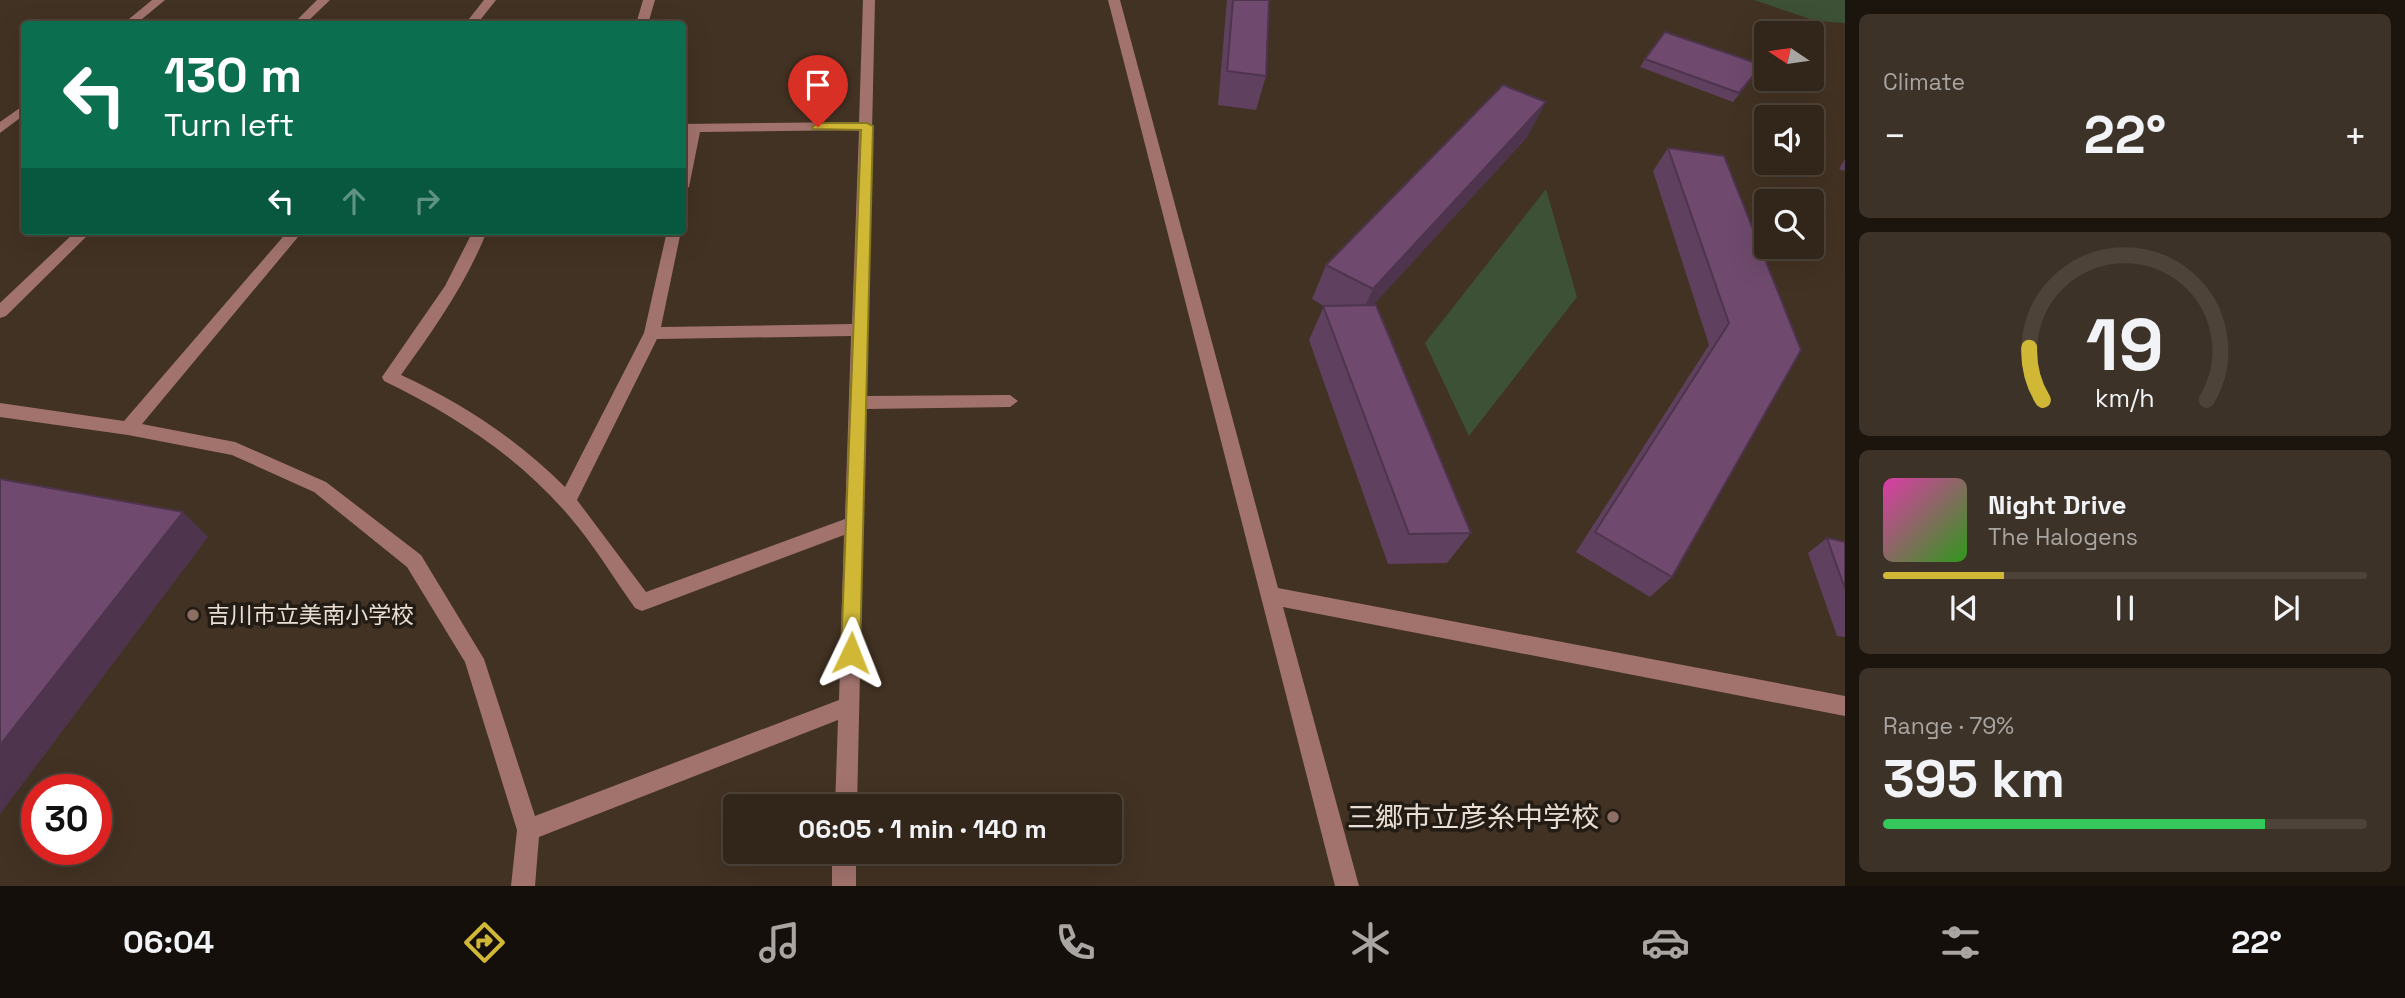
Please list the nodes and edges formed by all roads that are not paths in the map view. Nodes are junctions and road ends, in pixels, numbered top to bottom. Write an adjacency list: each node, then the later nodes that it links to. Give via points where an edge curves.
1 (159, 0): 7 (street)
2 (324, 0): 8 (street)
3 (490, 0): 9 (street)
4 (649, 0): 10 (street)
5 (869, 0): 12 (street)
6 (1114, 0): 29 (street)
7 (134, 21)
8 (302, 21)
9 (473, 21)
10 (643, 21)
11 (21, 112): 14 (street)
12 (867, 126): 13 (street); 21 (street)
13 (688, 128): 15 (street)
14 (0, 129)
15 (686, 148)
16 (81, 235): 20 (street)
17 (293, 235): 26 (street)
18 (478, 235): 27 (street, via 432,321 390,377 442,400 533,467)
19 (673, 235): 22 (street)
20 (0, 312)
21 (861, 330): 22 (street); 24 (street)
22 (652, 333): 27 (street)
23 (1010, 401): 24 (street)
24 (859, 403): 28 (street)
25 (0, 410): 26 (street)
26 (128, 428): 33 (street, via 235,449 320,486 414,561 474,659)
27 (567, 501): 28 (street, via 642,602)
28 (856, 523): 30 (street)
29 (1273, 596): 31 (street); 37 (street)
30 (848, 706): 32 (street); 33 (street)
31 (1845, 706)
32 (846, 794)
33 (528, 830): 35 (street)
34 (844, 864): 36 (street)
35 (523, 886)
36 (844, 886)
37 (1347, 886)

